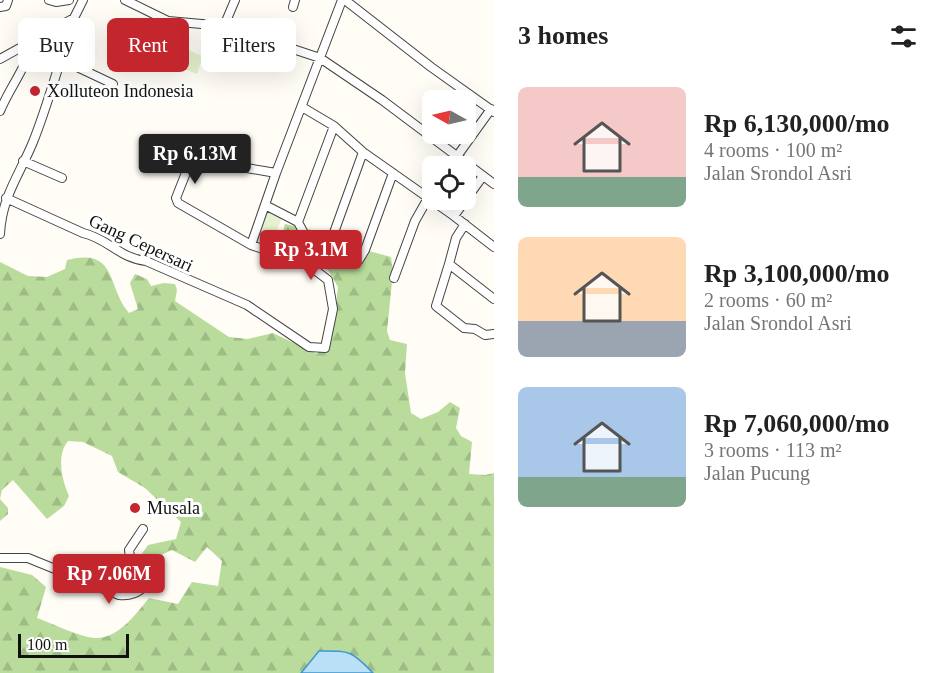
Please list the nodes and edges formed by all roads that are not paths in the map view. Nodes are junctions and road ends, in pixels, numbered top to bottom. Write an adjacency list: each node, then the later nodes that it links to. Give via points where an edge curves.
1 (8, 0): 8 (street, via 6,6)
2 (49, 0): 3 (street)
3 (69, 0)
4 (82, 0): 9 (street)
5 (125, 0): 11 (street, via 175,23)
6 (235, 0): 10 (street)
7 (343, 0): 14 (street); 21 (street)
8 (0, 7)
9 (74, 18)
10 (227, 18)
11 (201, 25)
12 (18, 49): 15 (street)
13 (296, 50): 14 (street)
14 (320, 58): 20 (street); 25 (street)
15 (0, 59)
16 (21, 72): 22 (street)
17 (56, 72): 26 (street)
18 (88, 72): 19 (street)
19 (113, 84)
20 (302, 107): 23 (street); 28 (street)
21 (492, 110): 25 (street)
22 (0, 111)
23 (334, 126): 24 (street); 40 (street)
24 (363, 152): 29 (street); 45 (street)
25 (457, 156)
26 (23, 162): 31 (street); 34 (street)
27 (476, 171): 30 (street)
28 (276, 173): 35 (street); 43 (street, via 194,159 177,195 178,203)
29 (393, 173): 33 (street); 45 (street, via 359,261)
30 (483, 176): 32 (street); 39 (street)
31 (62, 178)
32 (494, 184)
33 (422, 189)
34 (6, 198): 38 (street); 43 (street, Gang Cepersari, via 94,236 126,257 146,261 247,305 309,347 325,348 333,309 329,281 308,264)
35 (266, 206): 40 (street); 43 (street)
36 (422, 209): 47 (street)
37 (447, 210): 39 (street)
38 (1, 216): 42 (street)
39 (454, 216): 41 (street)
40 (298, 222): 45 (street, via 310,245)
41 (465, 224): 44 (street); 46 (street, via 456,238)
42 (0, 234)
43 (251, 245)
44 (494, 247)
45 (327, 252)
46 (449, 264): 48 (street); 49 (street, via 436,306 463,328)
47 (394, 278)
48 (494, 299)
49 (494, 334)
50 (143, 529): 51 (street, via 129,550 130,557 149,568 148,583 126,595 28,558)
51 (0, 558)

